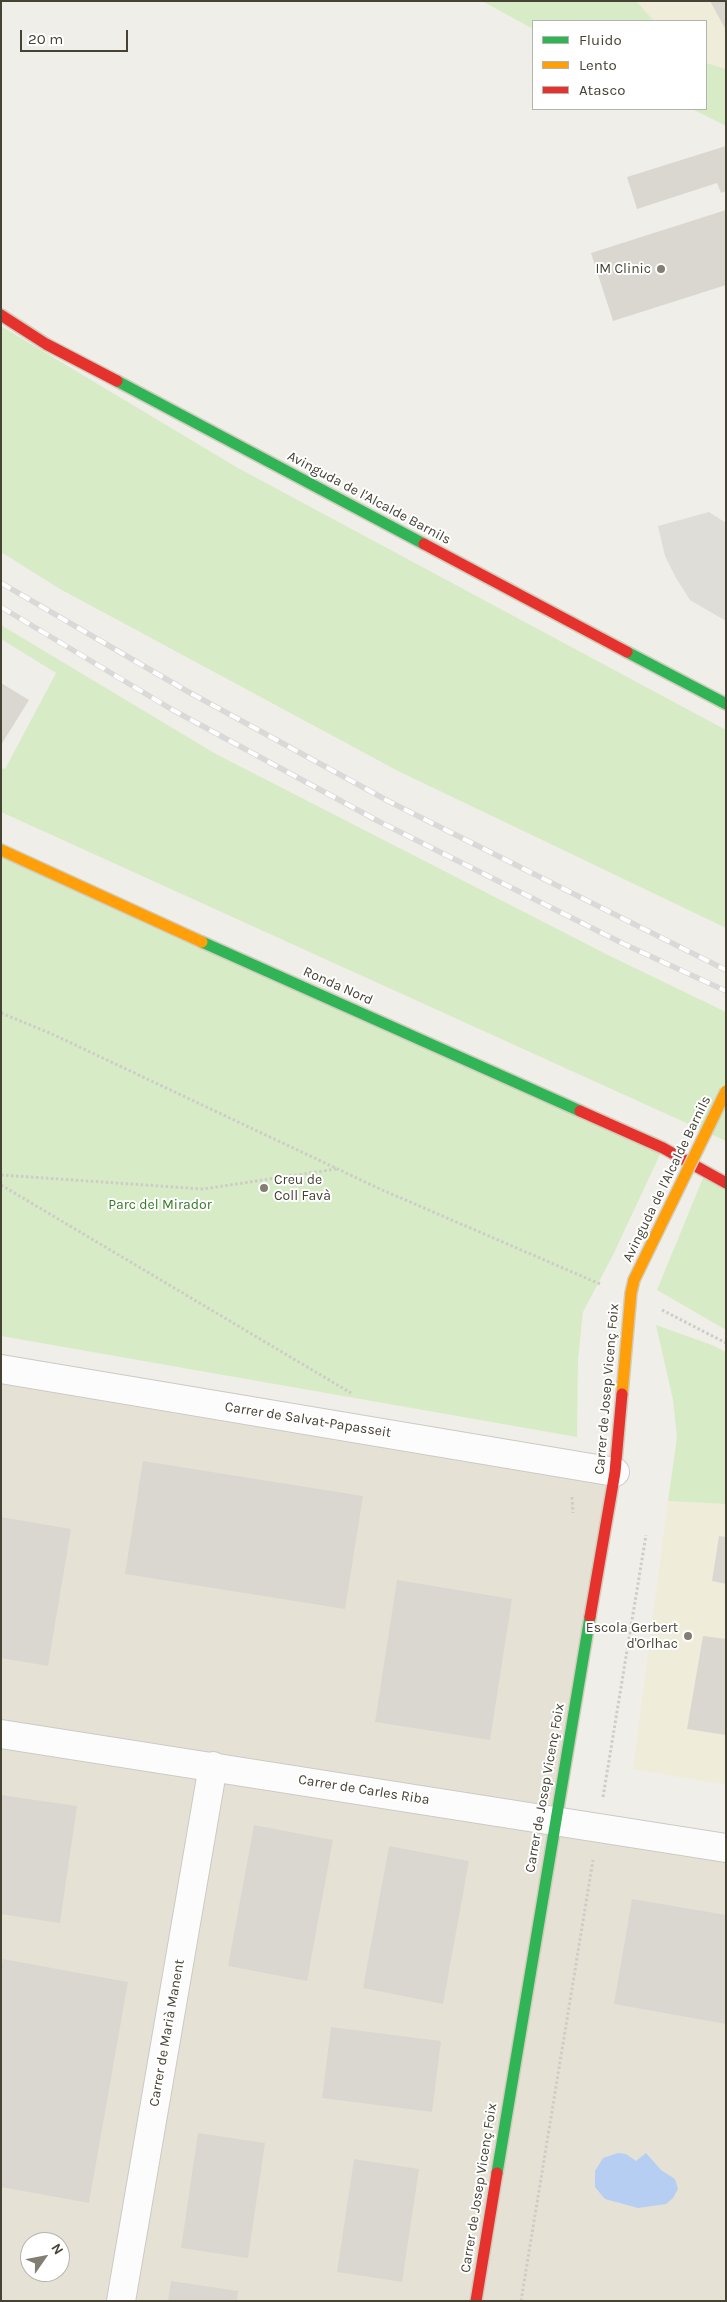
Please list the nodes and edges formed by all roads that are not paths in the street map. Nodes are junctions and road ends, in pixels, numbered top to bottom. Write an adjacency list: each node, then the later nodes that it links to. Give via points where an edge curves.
1 (1, 315): 2 (street, Avinguda de l'Alcalde Barnils, via 46,344)
2 (726, 704)
3 (1, 850): 5 (street, Ronda Nord)
4 (726, 1091): 8 (street, Avinguda de l'Alcalde Barnils, bridge)
5 (663, 1148): 6 (street, Ronda Nord); 7 (street, Ronda Nord)
6 (717, 1165)
7 (726, 1182)
8 (634, 1280): 10 (street, Carrer de Josep Vicenç Foix, via 630,1293)
9 (1, 1369): 10 (street, Carrer de Salvat-Papasseit)
10 (615, 1472): 13 (street, Carrer de Josep Vicenç Foix)
11 (1, 1734): 12 (street, Carrer de Carles Riba)
12 (213, 1766): 13 (street, Carrer de Carles Riba); 15 (street, Carrer de Marià Manent)
13 (555, 1821): 14 (street, Carrer de Carles Riba); 16 (street, Carrer de Josep Vicenç Foix)
14 (726, 1848)
15 (121, 2301)
16 (476, 2301)

